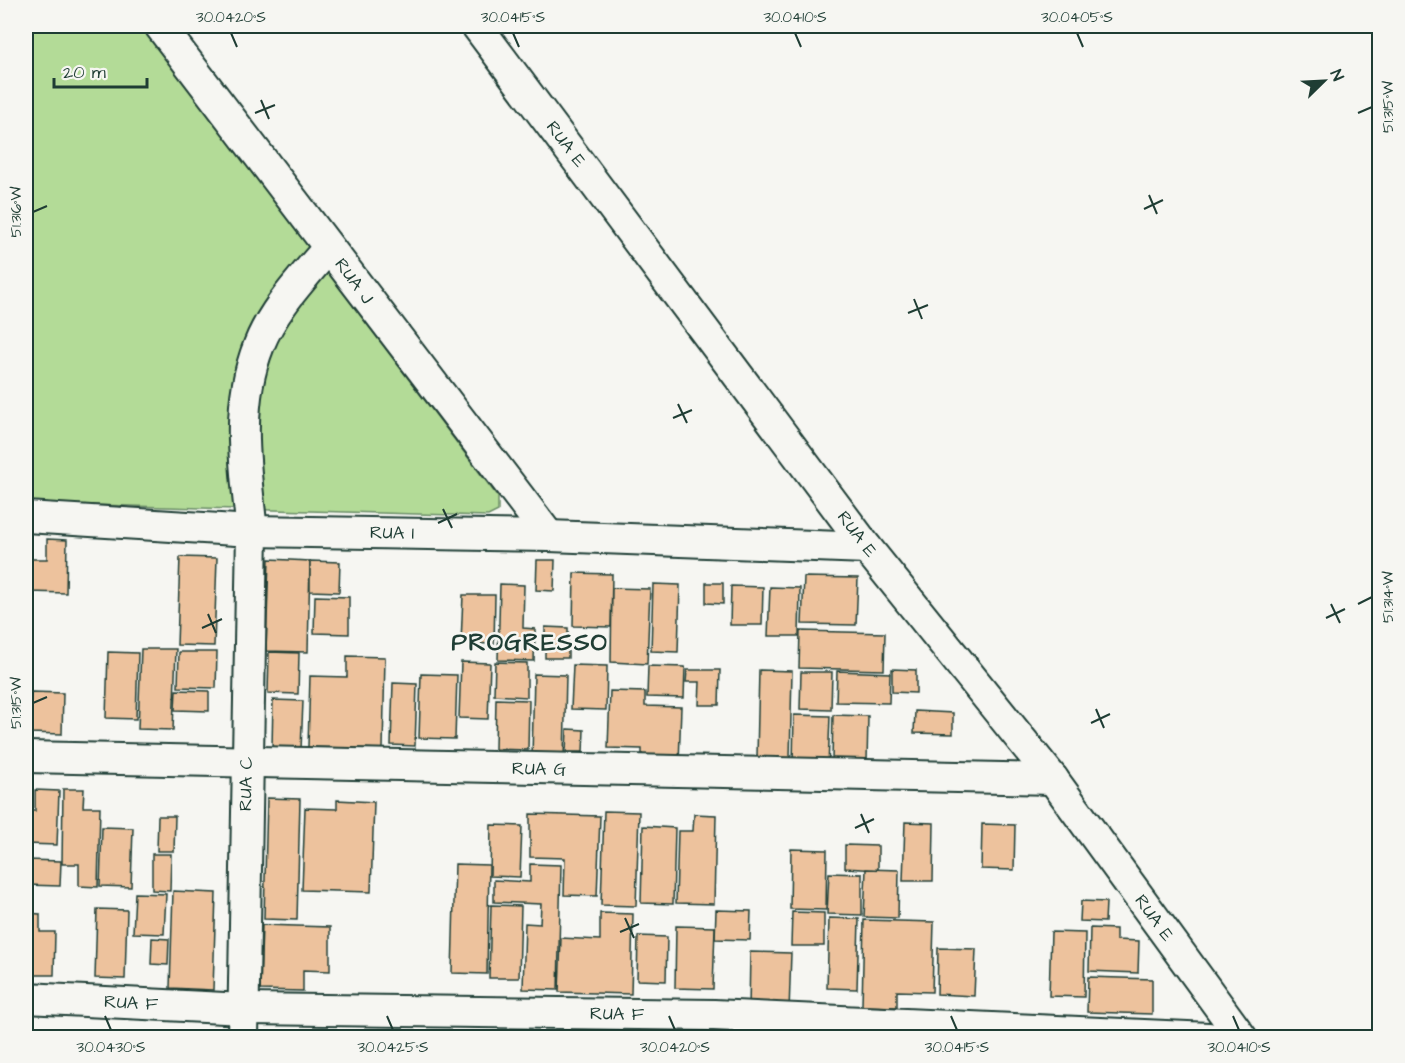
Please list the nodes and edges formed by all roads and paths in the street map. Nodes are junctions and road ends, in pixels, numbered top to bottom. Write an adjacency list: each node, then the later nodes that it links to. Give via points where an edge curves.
1 (160, 26): 3 (street, RUA J)
2 (477, 26): 7 (street, RUA E)
3 (328, 248): 5 (street, RUA C, via 284,302 259,343 244,396 245,469); 6 (street, RUA J)
4 (26, 517): 5 (street, RUA I)
5 (252, 531): 6 (street, RUA I); 9 (street, RUA C)
6 (549, 536): 7 (street, RUA I)
7 (867, 548): 10 (street, RUA E)
8 (26, 757): 9 (street, RUA G)
9 (247, 763): 10 (street, RUA G); 12 (street, RUA C)
10 (1053, 779): 15 (street, RUA E)
11 (26, 998): 12 (street, RUA F)
12 (243, 1023): 13 (street, RUA F)
13 (714, 1026): 14 (street, RUA F)
14 (1209, 1038)
15 (1242, 1038)

